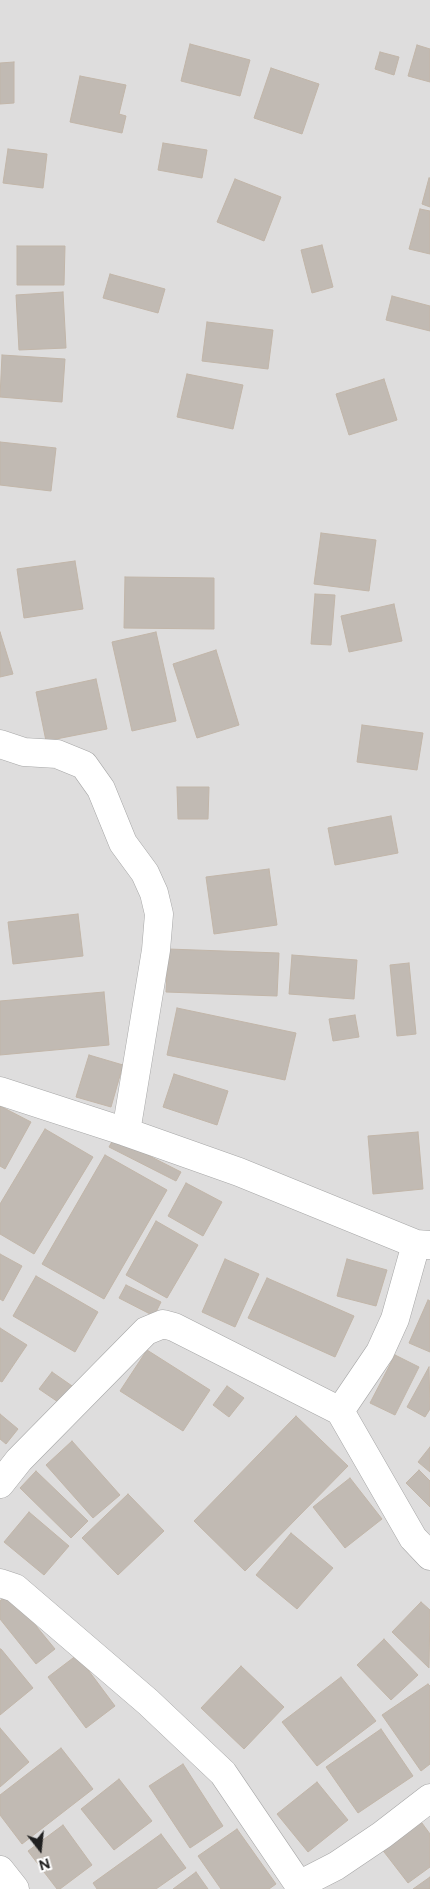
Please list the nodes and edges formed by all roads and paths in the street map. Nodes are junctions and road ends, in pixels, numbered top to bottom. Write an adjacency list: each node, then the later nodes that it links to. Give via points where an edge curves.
1 (0, 744): 3 (street, via 24,752 57,754 84,765 101,789 123,843 145,873 154,893 159,914 156,950)
2 (0, 1091): 3 (street)
3 (126, 1132): 4 (street)
4 (423, 1244): 5 (street, via 396,1320 380,1352)
5 (340, 1411): 6 (street, via 163,1324 146,1331 19,1460); 7 (street, via 414,1538)
6 (0, 1484)
7 (430, 1556)
8 (0, 1583): 11 (street, via 16,1588 148,1702 222,1773)
9 (430, 1798): 11 (street, via 382,1835)
10 (0, 1870): 12 (street)
11 (302, 1887)
12 (15, 1889)

